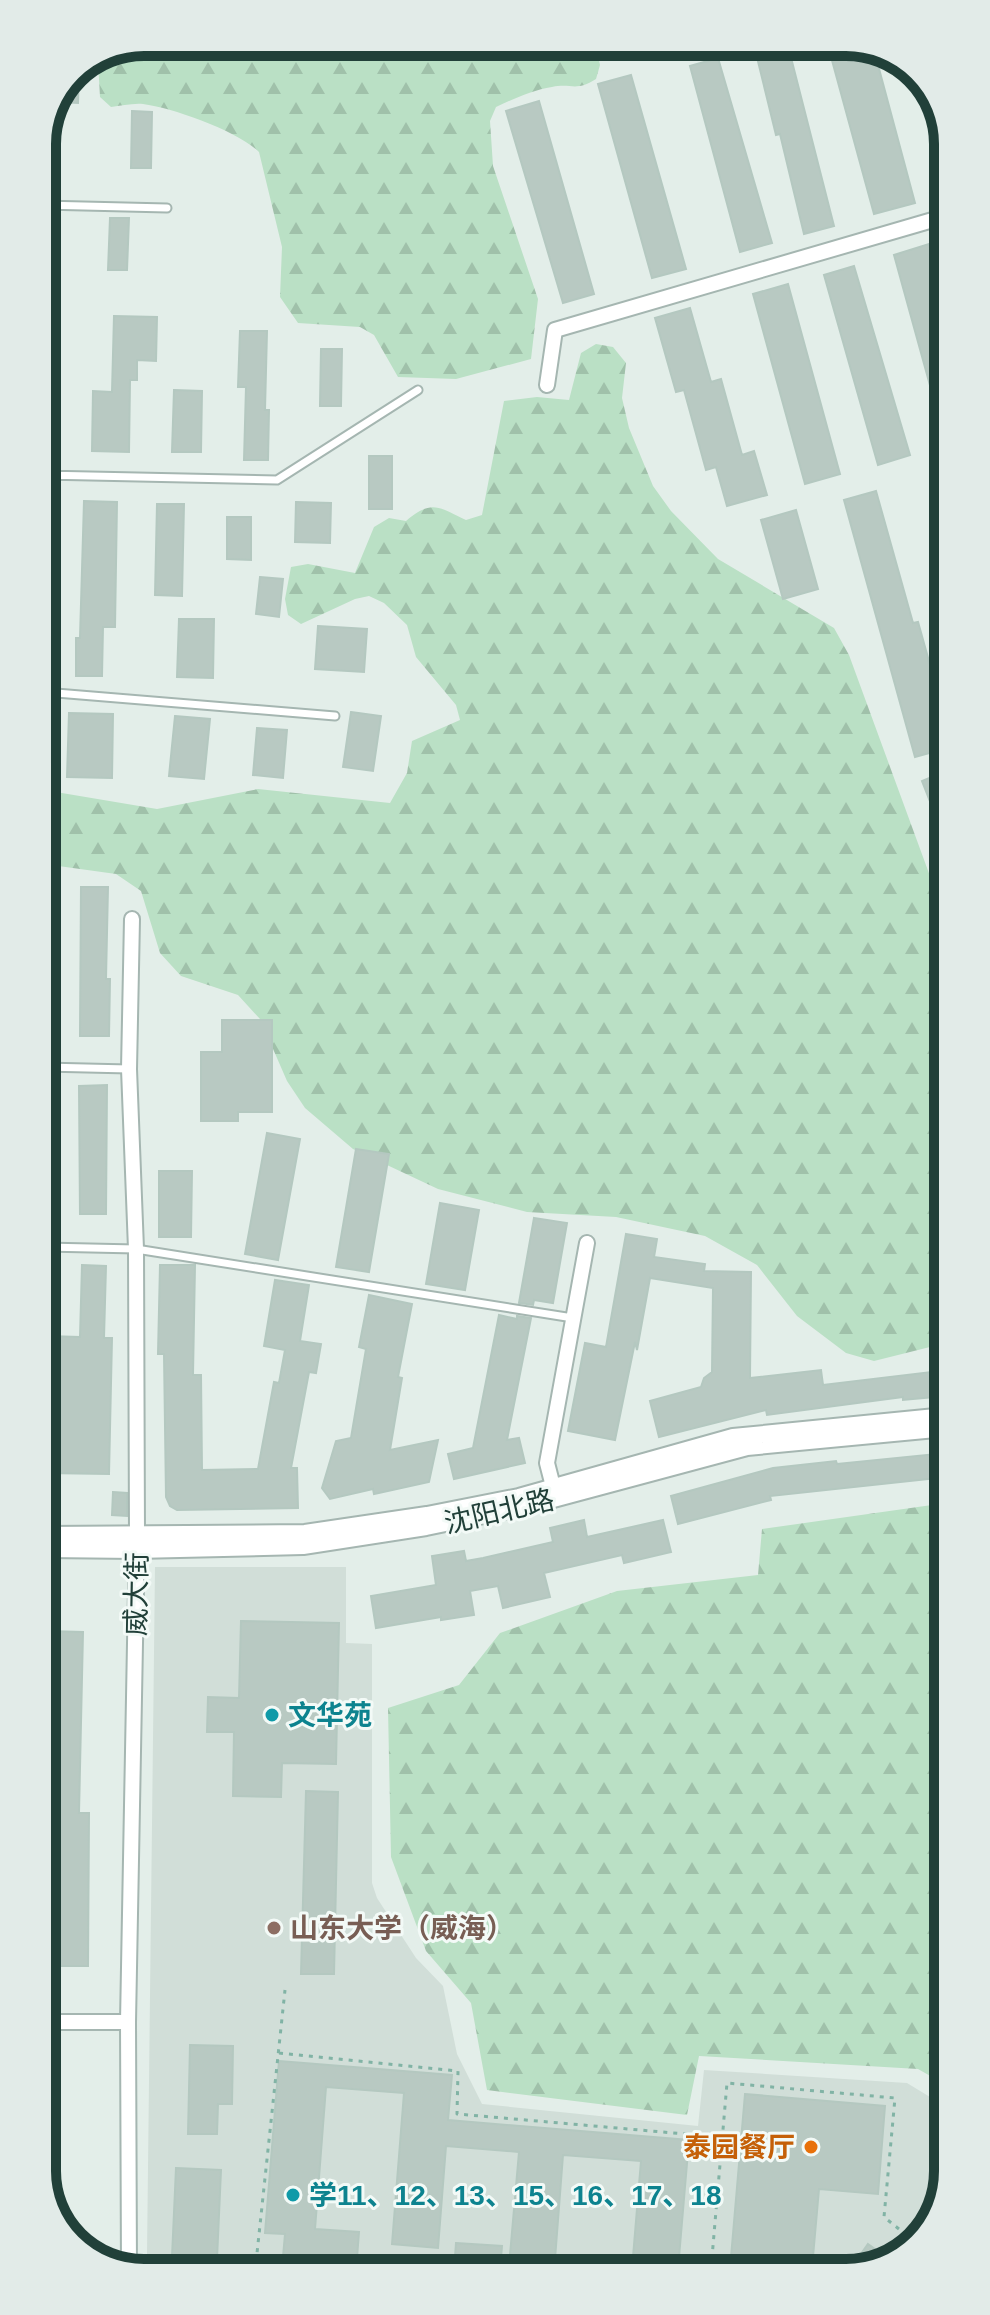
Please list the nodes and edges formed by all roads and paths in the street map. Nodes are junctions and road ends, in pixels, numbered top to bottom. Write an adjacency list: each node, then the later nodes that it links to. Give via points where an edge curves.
1 (56, 205): 2 (lane)
2 (167, 208)
3 (934, 220): 4 (street, via 555,330)
4 (547, 385)
5 (418, 390): 6 (lane, via 277,480)
6 (56, 475)
7 (56, 693): 8 (lane)
8 (335, 716)
9 (132, 919): 11 (street, 威大街)
10 (56, 1067): 11 (lane)
11 (129, 1069): 14 (street, 威大街)
12 (587, 1243): 15 (street)
13 (56, 1247): 14 (lane)
14 (136, 1249): 15 (lane); 20 (street, 威大街)
15 (574, 1318): 18 (street, via 547,1463)
16 (934, 1417): 18 (street, 沈阳北路, via 733,1437)
17 (934, 1429): 18 (street, 沈阳北路, via 747,1447)
18 (555, 1493): 20 (street, 沈阳北路, via 426,1527 303,1546)
19 (56, 1536): 20 (street, 沈阳北路)
20 (136, 1543): 21 (street, 沈阳北路); 24 (street, 威大街)
21 (56, 1548)
22 (285, 1990): 25 (path)
23 (56, 2022): 24 (street)
24 (128, 2022): 28 (street, 威大街)
25 (279, 2053): 26 (path, via 458,2071 457,2114); 29 (path)
26 (721, 2137): 27 (path, via 727,2083 895,2098 884,2217); 30 (path)
27 (907, 2234)
28 (129, 2257)
29 (256, 2259)
30 (712, 2259)

